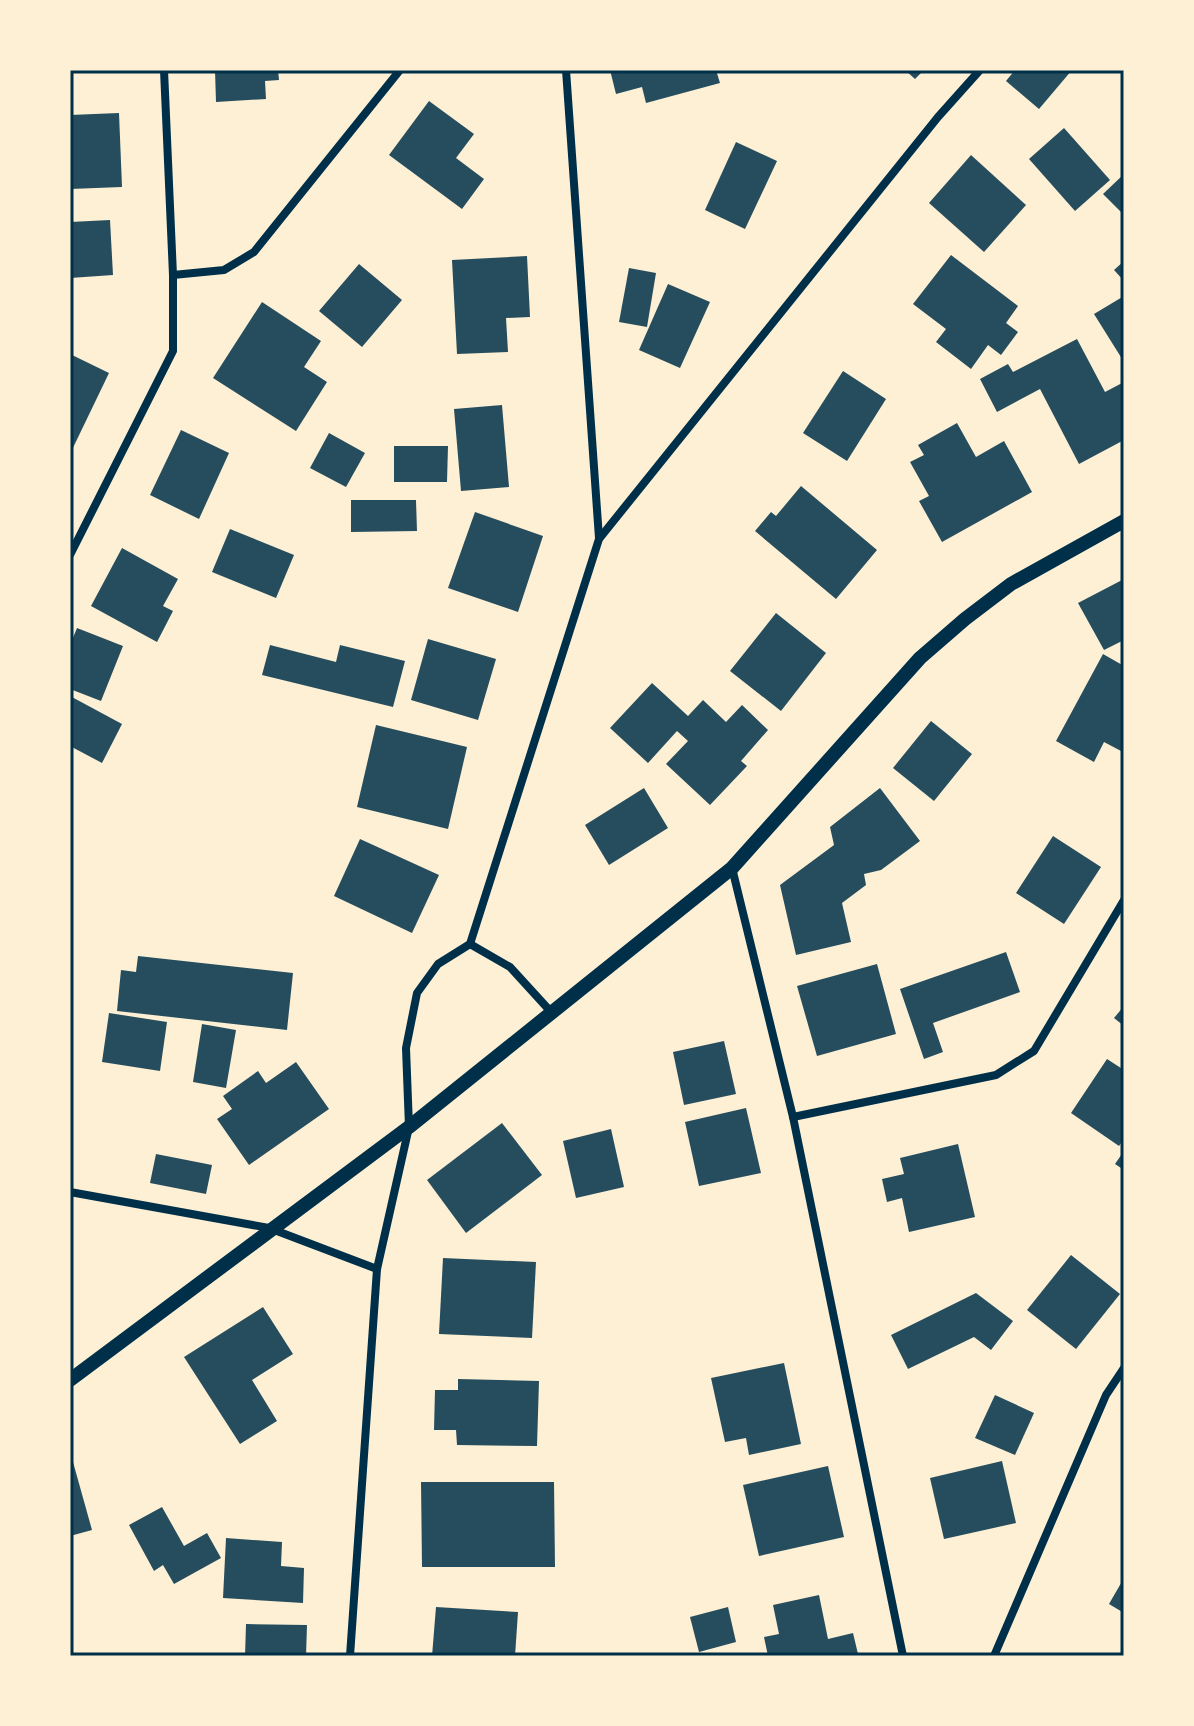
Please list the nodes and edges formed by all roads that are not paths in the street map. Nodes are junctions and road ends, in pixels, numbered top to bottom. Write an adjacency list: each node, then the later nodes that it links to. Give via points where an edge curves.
1 (164, 70): 5 (street)
2 (400, 70): 5 (street, via 254,252 224,270)
3 (566, 70): 7 (street)
4 (980, 70): 7 (street)
5 (173, 275): 8 (street, via 173,351)
6 (1124, 521): 9 (street, via 1011,584 932,648)
7 (599, 539): 11 (street)
8 (70, 555)
9 (732, 868): 12 (street); 13 (street)
10 (1124, 900): 13 (street, via 1034,1051 996,1075)
11 (470, 944): 12 (street, via 510,967); 14 (street, via 438,964 417,993 406,1048)
12 (552, 1013): 14 (street)
13 (793, 1117): 21 (street)
14 (409, 1127): 16 (street); 17 (street)
15 (70, 1192): 16 (street)
16 (269, 1228): 17 (street); 19 (street)
17 (377, 1269): 20 (street)
18 (1124, 1368): 22 (street, via 1106,1395)
19 (70, 1380)
20 (350, 1656)
21 (903, 1656)
22 (994, 1656)

